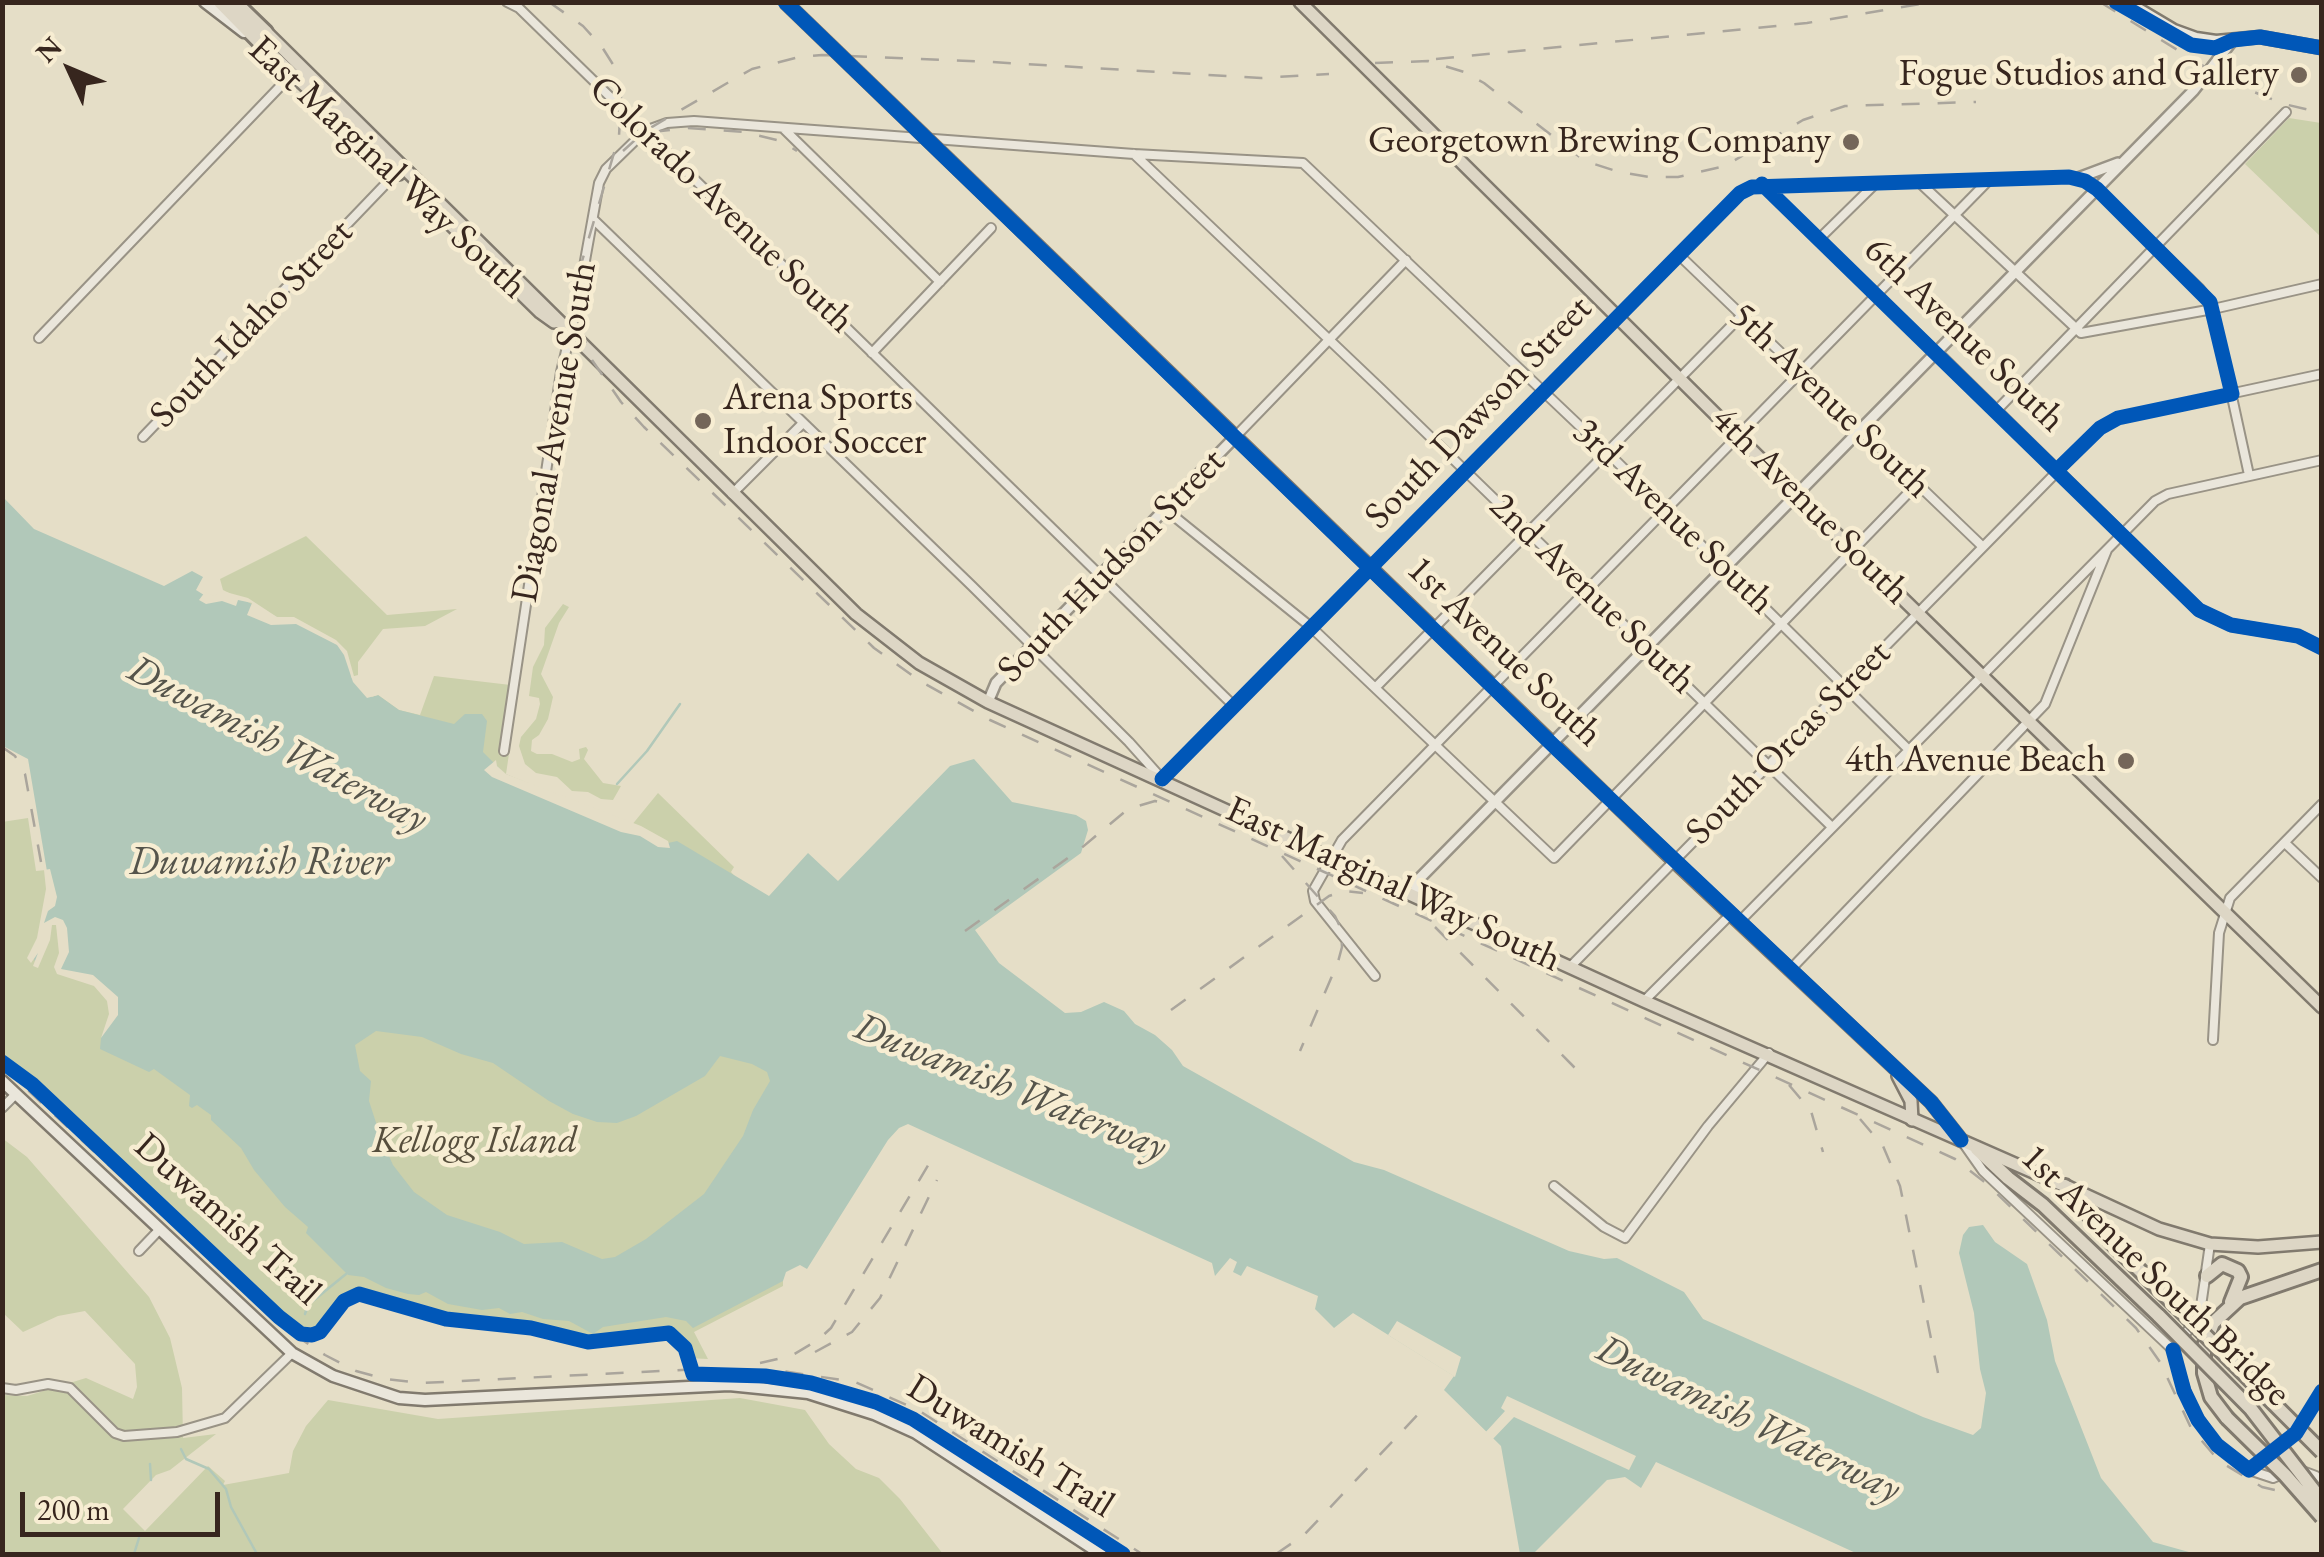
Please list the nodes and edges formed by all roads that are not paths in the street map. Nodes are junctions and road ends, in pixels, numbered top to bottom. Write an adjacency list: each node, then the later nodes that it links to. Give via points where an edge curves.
1 (204, 2): 11 (main road, East Marginal Way South)
2 (220, 2): 11 (highway)
3 (238, 2): 8 (highway)
4 (507, 2): 15 (street, Colorado Avenue South)
5 (785, 2): 53 (main road, 1st Avenue South, bridge)
6 (1300, 2): 38 (main road, 4th Avenue South)
7 (2127, 2): 9 (main road, via 2185,34)
8 (266, 32): 18 (main road, East Marginal Way South)
9 (2232, 40): 10 (main road, via 2260,36); 16 (street)
10 (2322, 48)
11 (267, 50): 12 (main road, East Marginal Way South)
12 (292, 74): 18 (main road, East Marginal Way South); 41 (street)
13 (2286, 112): 29 (street)
14 (784, 128): 15 (street, via 688,121); 17 (street); 33 (street)
15 (645, 131): 26 (street, Diagonal Avenue South, via 602,175); 44 (street, Colorado Avenue South)
16 (2133, 152): 19 (street); 24 (street)
17 (1134, 154): 31 (street, 3rd Avenue South, via 1303,163); 42 (street, 2nd Avenue South)
18 (400, 169): 40 (main road, East Marginal Way South); 55 (street, South Idaho Street)
19 (2078, 178): 20 (street); 24 (street)
20 (1989, 180): 22 (street); 25 (street)
21 (1876, 182): 22 (street); 23 (street); 28 (street)
22 (1919, 182): 25 (street)
23 (1762, 184): 28 (street, 6th Avenue South); 30 (street, South Dawson Street, via 1740,193)
24 (2097, 189): 29 (street); 32 (street)
25 (1955, 216): 32 (street); 35 (street)
26 (593, 220): 40 (street, Diagonal Avenue South); 51 (street)
27 (991, 228): 33 (street)
28 (1819, 239): 35 (street, 6th Avenue South)
29 (2156, 246): 36 (street); 39 (street)
30 (1679, 256): 37 (street, 5th Avenue South); 38 (street, South Dawson Street)
31 (1406, 260): 42 (street, South Hudson Street); 48 (street, 3rd Avenue South)
32 (2015, 273): 39 (street); 43 (street)
33 (940, 282): 44 (street)
34 (2322, 284): 36 (street)
35 (1877, 296): 43 (street, 6th Avenue South); 45 (street)
36 (2213, 309): 39 (street); 49 (street)
37 (1742, 316): 45 (street, 5th Avenue South); 47 (street)
38 (1618, 318): 47 (main road, 4th Avenue South); 48 (street, South Dawson Street)
39 (2076, 330): 50 (street)
40 (570, 333): 62 (main road, East Marginal Way South); 93 (street, Diagonal Avenue South)
41 (39, 338)
42 (1328, 341): 53 (street, South Hudson Street); 59 (street, 2nd Avenue South)
43 (1936, 352): 50 (street, 6th Avenue South); 52 (street)
44 (872, 353): 73 (street, Colorado Avenue South)
45 (1801, 372): 52 (street, 5th Avenue South); 54 (street)
46 (2322, 374): 49 (street, South Orcas Street)
47 (1680, 378): 54 (main road, 4th Avenue South); 56 (street)
48 (1546, 392): 56 (street, 3rd Avenue South); 59 (street, South Dawson Street)
49 (2232, 394): 58 (street, South Orcas Street, via 2118,418); 60 (street)
50 (1996, 412): 58 (street, 6th Avenue South)
51 (802, 423): 62 (street); 79 (street)
52 (1861, 430): 61 (street, 5th Avenue South); 63 (street)
53 (1236, 436): 64 (street, South Hudson Street); 72 (main road, 1st Avenue South)
54 (1740, 436): 63 (main road, 4th Avenue South); 65 (street)
55 (143, 438)
56 (1607, 452): 65 (street, 3rd Avenue South); 66 (street)
57 (2322, 460): 60 (street)
58 (2056, 470): 67 (street, 6th Avenue South); 69 (street, South Orcas Street)
59 (1467, 472): 66 (street, 2nd Avenue South); 72 (street, South Dawson Street)
60 (2249, 475): 67 (street, via 2168,494)
61 (1917, 484): 69 (street, 5th Avenue South); 70 (street)
62 (732, 494): 86 (main road, East Marginal Way South, via 874,630)
63 (1797, 494): 70 (main road, 4th Avenue South); 71 (street)
64 (1165, 509): 73 (street, South Hudson Street); 77 (street)
65 (1666, 510): 71 (street, 3rd Avenue South); 74 (street)
66 (1528, 532): 74 (street, 2nd Avenue South); 78 (street)
67 (2121, 534): 68 (street); 81 (street, 6th Avenue South, via 2207,615 2299,636)
68 (2109, 545): 82 (street); 89 (street, via 2045,704)
69 (1982, 546): 75 (street, South Orcas Street)
70 (1852, 549): 75 (main road, 4th Avenue South); 76 (street)
71 (1725, 567): 76 (street, 3rd Avenue South); 80 (street)
72 (1372, 570): 77 (street, South Dawson Street); 78 (main road, 1st Avenue South)
73 (1102, 575): 79 (street, South Hudson Street); 88 (street, Colorado Avenue South)
74 (1588, 590): 80 (street, 2nd Avenue South); 85 (street)
75 (1918, 612): 82 (main road, 4th Avenue South); 84 (street, South Orcas Street)
76 (1781, 623): 84 (street, 3rd Avenue South); 87 (street)
77 (1311, 627): 83 (street); 88 (street, South Dawson Street)
78 (1432, 629): 83 (street); 85 (main road, 1st Avenue South)
79 (1032, 646): 86 (street, South Hudson Street, via 996,683); 95 (street)
80 (1646, 647): 87 (street, 2nd Avenue South); 91 (street)
81 (2322, 648)
82 (1982, 674): 89 (main road, 4th Avenue South); 92 (street)
83 (1377, 686): 90 (street)
84 (1846, 686): 92 (street, 3rd Avenue South); 94 (street, South Orcas Street)
85 (1492, 687): 90 (street); 91 (main road, 1st Avenue South)
86 (988, 702): 95 (main road, East Marginal Way South)
87 (1704, 702): 94 (street, 2nd Avenue South); 96 (street)
88 (1233, 705): 95 (street, South Dawson Street)
89 (2030, 721): 105 (main road, 4th Avenue South); 108 (street)
90 (1436, 744): 97 (street); 101 (street)
91 (1552, 744): 96 (main road, 1st Avenue South); 97 (street)
92 (1909, 750): 99 (street)
93 (504, 751)
94 (1768, 765): 99 (street, 2nd Avenue South); 102 (street, South Orcas Street)
95 (1162, 779): 101 (main road, East Marginal Way South)
96 (1610, 800): 97 (street, via 1554,858); 102 (main road, 1st Avenue South)
97 (1496, 801): 104 (street, via 1420,878)
98 (2322, 804): 100 (street)
99 (1832, 827): 106 (street)
100 (2285, 842): 103 (street); 105 (street, via 2230,898)
101 (1331, 857): 104 (main road, East Marginal Way South); 109 (street, via 1315,902)
102 (1673, 860): 106 (main road, 1st Avenue South); 107 (street, South Orcas Street)
103 (2322, 878)
104 (1413, 894): 107 (main road, East Marginal Way South)
105 (2224, 913): 111 (main road, 4th Avenue South); 112 (street)
106 (1735, 918): 108 (main road, 1st Avenue South); 110 (street)
107 (1571, 966): 110 (main road, East Marginal Way South)
108 (1790, 971): 114 (main road, 1st Avenue South)
109 (1375, 976)
110 (1644, 1000): 113 (main road, East Marginal Way South)
111 (2322, 1007)
112 (2213, 1040)
113 (1768, 1053): 118 (main road, East Marginal Way South); 121 (street, via 1625,1238)
114 (1896, 1072): 118 (main road, 1st Avenue South, via 1912,1101); 119 (main road, 1st Avenue South)
115 (2, 1081): 116 (main road)
116 (16, 1094): 117 (street); 123 (main road)
117 (2, 1108)
118 (1912, 1120): 119 (main road, East Marginal Way South)
119 (1961, 1140): 120 (main road, East Marginal Way South); 130 (street, 1st Avenue South, via 1983,1171)
120 (1977, 1149): 122 (main road, East Marginal Way South); 137 (highway, 1st Avenue South Bridge, bridge, via 2251,1409)
121 (1554, 1186)
122 (2065, 1186): 125 (main road, East Marginal Way South, via 2159,1229); 134 (highway, 1st Avenue South Bridge, bridge, via 2112,1243)
123 (160, 1229): 126 (street); 131 (main road)
124 (2322, 1242): 125 (main road, East Marginal Way South)
125 (2210, 1244): 128 (street)
126 (138, 1251)
127 (2322, 1270): 129 (highway)
128 (2207, 1276): 129 (highway, via 2222,1264 2238,1271); 130 (street, via 2200,1313)
129 (2230, 1304): 138 (highway, bridge, via 2208,1334 2203,1357 2210,1396)
130 (2173, 1350): 135 (street, via 2198,1420)
131 (292, 1353): 132 (street, via 225,1418 177,1432 124,1436 70,1388); 139 (main road, via 333,1376 399,1398 729,1385 808,1392 916,1434)
132 (2, 1388)
133 (2322, 1391): 135 (street, via 2296,1433)
134 (2322, 1452)
135 (2249, 1470): 136 (street, via 2273,1478 2297,1469)
136 (2322, 1482)
137 (2322, 1502)
138 (2322, 1517)
139 (1101, 1554)

